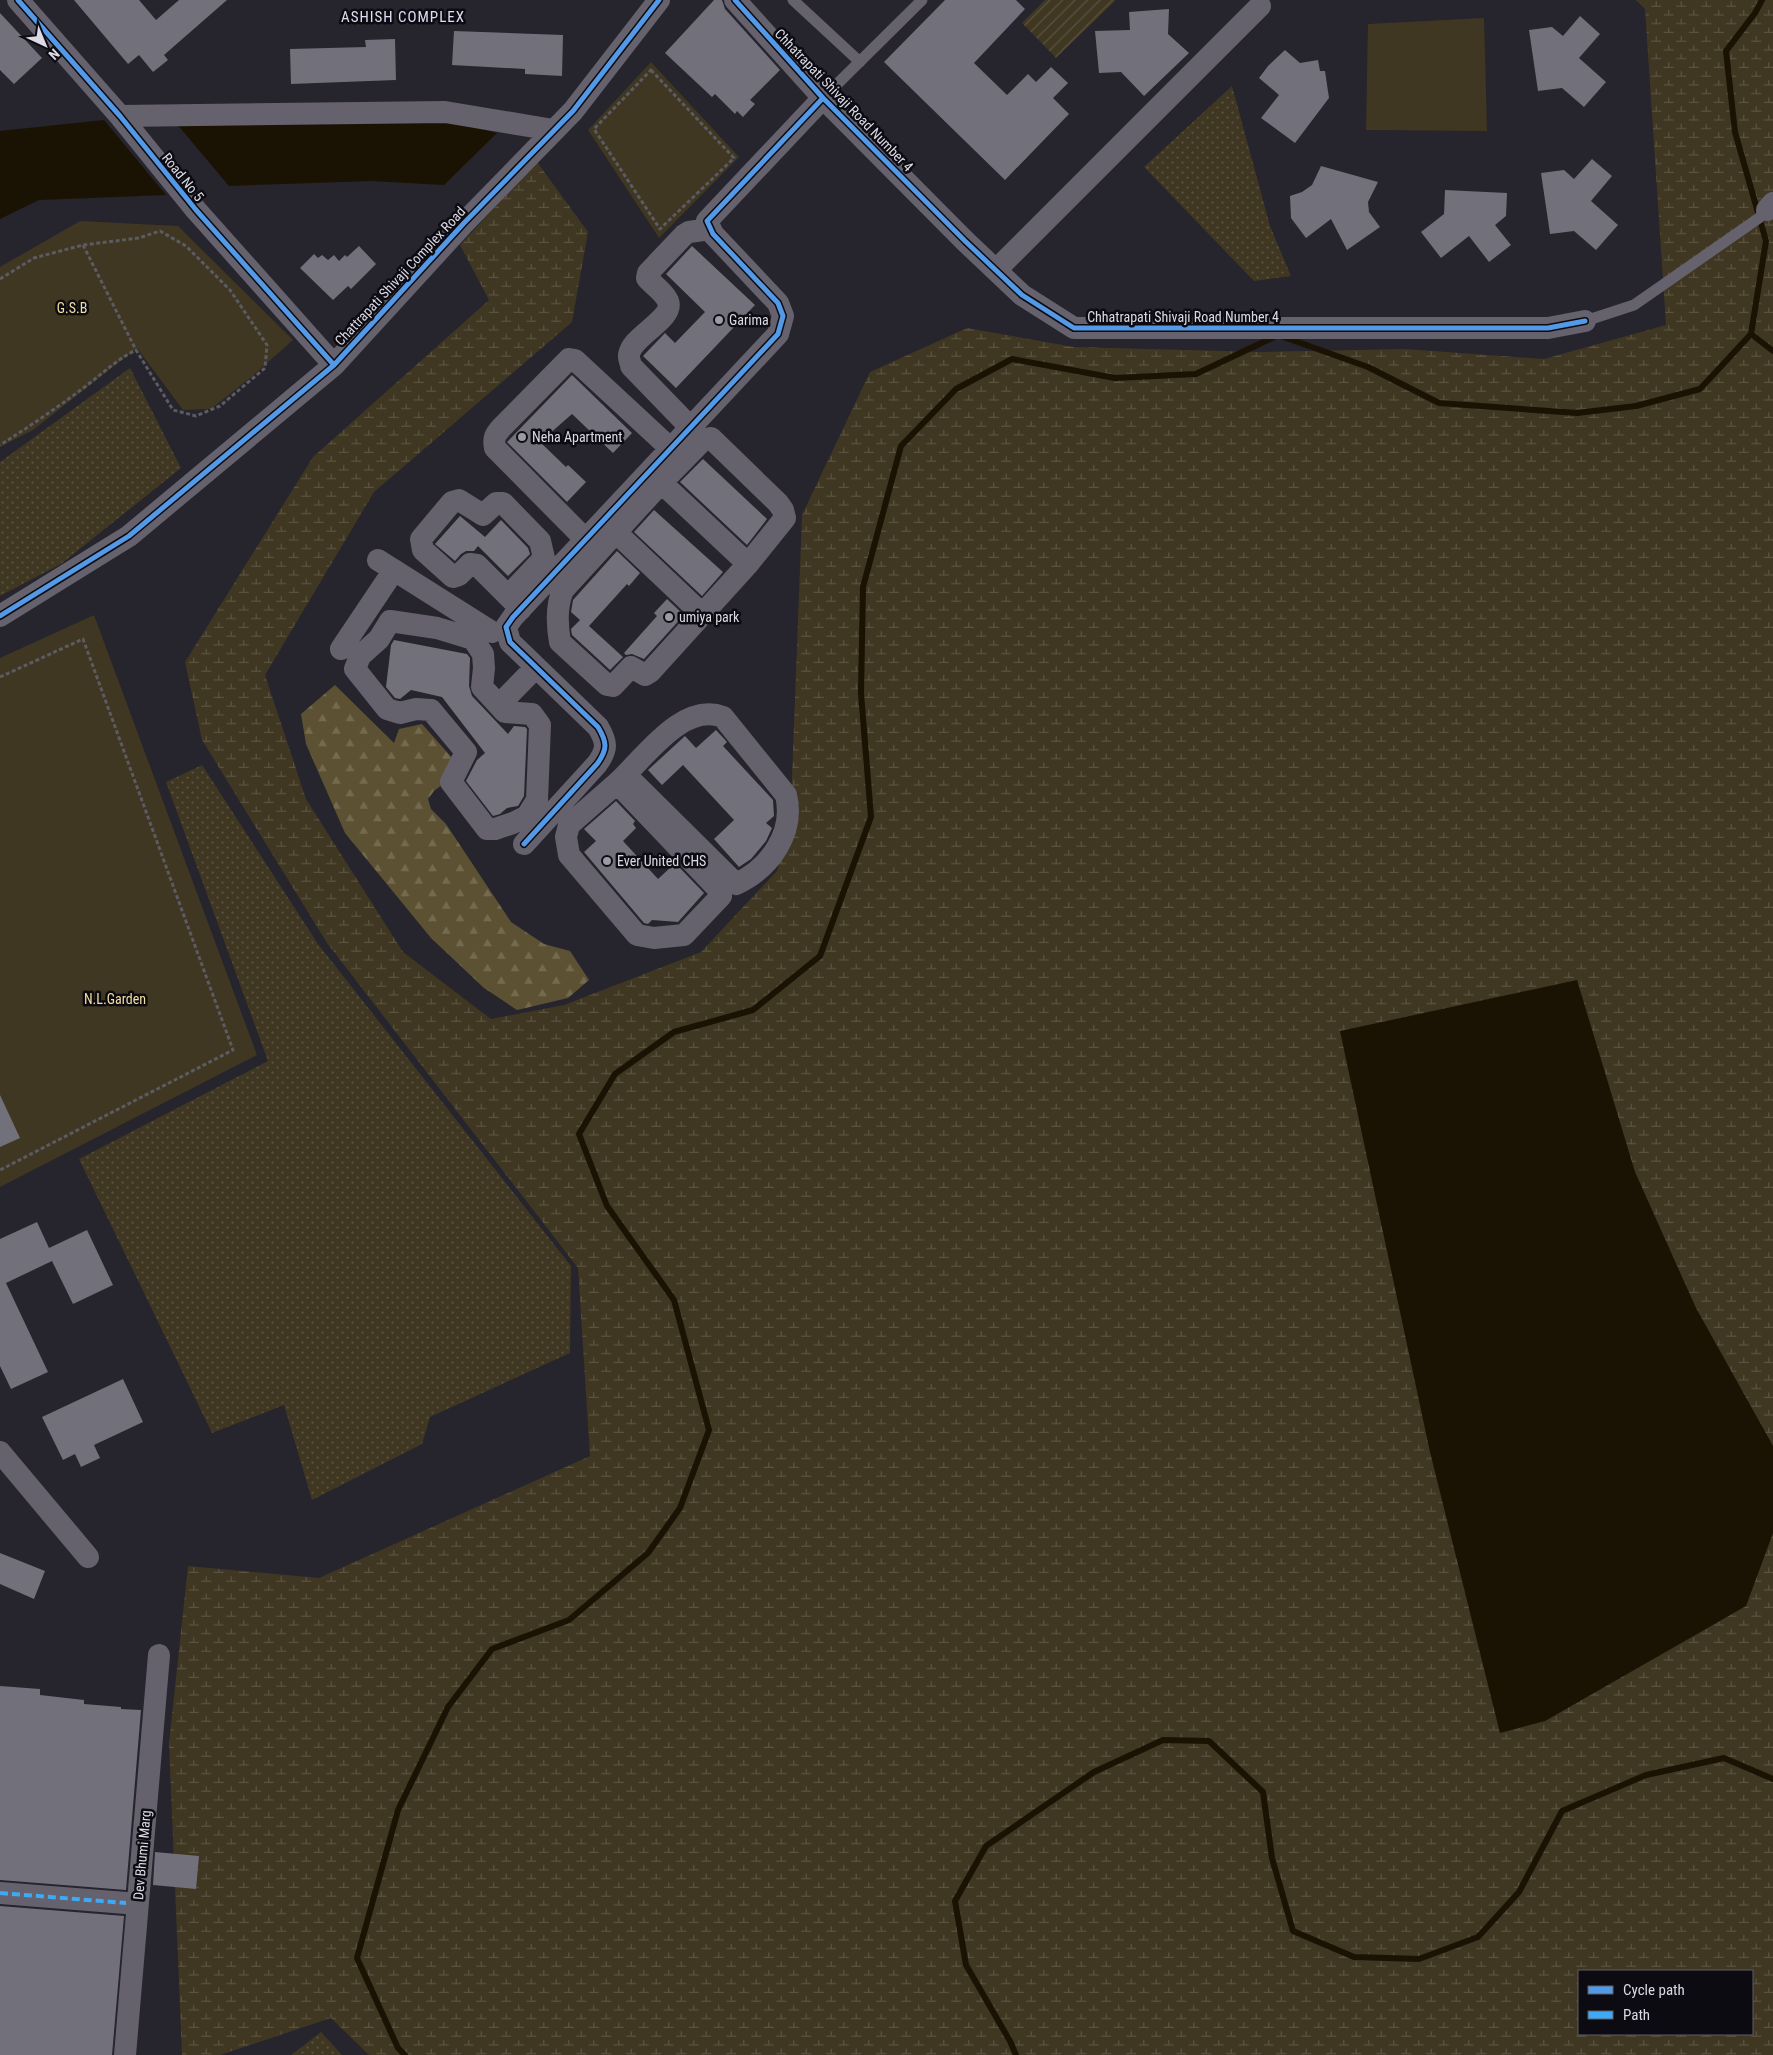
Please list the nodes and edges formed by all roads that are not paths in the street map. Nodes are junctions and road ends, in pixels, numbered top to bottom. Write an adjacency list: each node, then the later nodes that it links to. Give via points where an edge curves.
1 (18, 0): 9 (street, Road No 5)
2 (659, 0): 10 (street, Chattrapati Shivaji Complex Road, via 573,111)
3 (735, 0): 8 (street, Chhatrapati Shivaji Road Number 4)
4 (793, 0): 7 (lane)
5 (922, 0): 7 (lane)
6 (1260, 6): 13 (street)
7 (860, 62): 8 (lane)
8 (823, 98): 12 (street, via 707,221); 13 (street, Chhatrapati Shivaji Road Number 4)
9 (120, 116): 10 (street, via 445,112); 15 (street, Road No 5, via 196,210)
10 (553, 130): 15 (street, Chattrapati Shivaji Complex Road)
11 (1764, 212): 14 (lane, via 1634,305)
12 (710, 229): 16 (street, via 778,304 783,316 778,334); 16 (street, via 684,235 648,273 647,278 668,299 669,306 663,316 632,345 628,356 632,366)
13 (996, 270): 14 (street, Chhatrapati Shivaji Road Number 4, via 1022,295 1074,328 1548,328)
14 (1585, 321)
15 (334, 365): 24 (street, Chattrapati Shivaji Complex Road, via 129,536)
16 (691, 428): 17 (street)
17 (671, 449): 18 (street); 20 (street, via 575,360 569,359 501,428 495,435 495,448)
18 (655, 477): 19 (street); 21 (street); 21 (street, via 703,440 711,438 783,510 785,518)
19 (610, 526): 20 (street); 23 (street); 23 (street, via 562,590 558,601 560,642 610,686 631,666 641,674 650,672)
20 (586, 540): 22 (street)
21 (748, 564): 23 (street)
22 (515, 602): 22 (street, via 477,565 470,564 453,577 424,550 421,539 452,502 459,500 483,516 496,503 503,503 540,542 544,558); 25 (street)
23 (702, 614)
24 (0, 616)
25 (490, 633): 26 (street, via 386,565); 27 (street, via 510,642); 28 (street, via 483,654 482,687); 28 (street, via 390,621 379,639 360,656 355,669 388,709 400,713 431,710 443,724 466,752 451,782 487,829 527,816 537,800 540,725 532,714 505,712)
26 (341, 649)
27 (536, 667): 28 (street); 29 (street, via 598,727 605,738)
28 (499, 706)
29 (601, 759): 30 (street); 31 (street)
30 (621, 779): 30 (street, via 719,890 720,896 684,935 654,938 637,934 569,855 566,837 569,825); 30 (street, via 736,884 766,864 783,840 789,805 786,795 723,717 714,713 678,724)
31 (524, 844)
32 (0, 1452): 33 (street)
33 (88, 1557)
34 (159, 1654): 37 (street, Dev Bhumi Marg)
35 (0, 1892): 36 (street)
36 (126, 1903)
37 (125, 2055)

